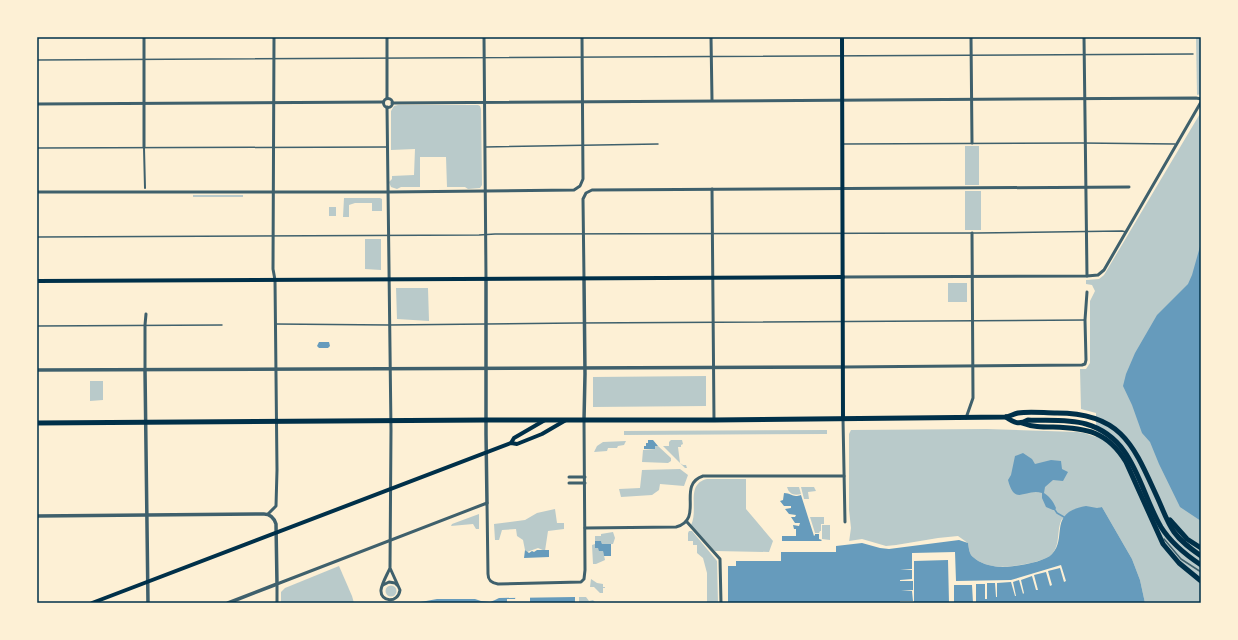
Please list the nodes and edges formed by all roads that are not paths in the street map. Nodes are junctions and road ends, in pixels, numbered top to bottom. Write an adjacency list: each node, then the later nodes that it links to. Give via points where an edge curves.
1 (144, 37): 20 (street)
2 (274, 37): 18 (street)
3 (387, 37): 16 (street)
4 (484, 37): 17 (street)
5 (582, 37): 15 (street)
6 (711, 37): 13 (street)
7 (842, 37): 14 (main road)
8 (971, 37): 11 (street)
9 (1084, 37): 12 (street)
10 (1194, 54): 12 (lane)
11 (971, 55): 12 (lane); 14 (lane); 23 (street)
12 (1084, 55): 22 (street)
13 (711, 56): 14 (lane); 15 (lane); 24 (street)
14 (842, 56): 25 (main road)
15 (582, 57): 17 (lane); 26 (street)
16 (387, 58): 17 (lane); 18 (lane); 21 (street)
17 (484, 58): 29 (street)
18 (274, 59): 20 (lane); 31 (street)
19 (37, 60): 20 (lane)
20 (144, 60): 30 (street)
21 (387, 98): 28 (street); 32 (street)
22 (1084, 98): 23 (street); 27 (street, via 1196,98); 36 (street)
23 (972, 99): 25 (street); 35 (street)
24 (712, 100): 25 (street); 26 (street)
25 (842, 100): 38 (main road)
26 (582, 101): 29 (street); 39 (street)
27 (1201, 101): 40 (street)
28 (383, 102): 31 (street); 34 (street)
29 (485, 102): 32 (street); 42 (street)
30 (144, 103): 31 (street); 33 (street); 44 (street)
31 (274, 103): 45 (street)
32 (392, 103): 34 (street)
33 (37, 104)
34 (387, 107): 41 (street)
35 (972, 143): 36 (lane); 38 (lane)
36 (1085, 143): 40 (lane); 46 (street)
37 (658, 144): 39 (lane)
38 (842, 144): 49 (main road)
39 (583, 145): 42 (lane); 51 (street, via 583,179 576,189)
40 (1177, 145): 56 (street)
41 (387, 147): 45 (lane); 54 (street)
42 (485, 147): 51 (street)
43 (37, 148): 44 (lane)
44 (144, 148): 45 (lane); 48 (street)
45 (274, 148): 52 (street)
46 (1086, 187): 47 (street); 49 (street); 55 (street)
47 (1128, 187)
48 (145, 188)
49 (842, 188): 50 (street); 57 (main road)
50 (712, 189): 59 (street, via 592,190 586,193 583,199); 60 (street)
51 (485, 190): 54 (street); 62 (street)
52 (273, 191): 53 (street); 54 (street); 63 (street)
53 (37, 192)
54 (388, 192): 61 (street)
55 (1086, 231): 56 (lane); 58 (lane); 66 (street)
56 (1126, 232): 66 (street, via 1102,273)
57 (843, 233): 58 (lane); 60 (lane); 67 (main road)
58 (972, 233): 65 (street)
59 (583, 234): 60 (lane); 62 (lane); 68 (street)
60 (713, 234): 69 (street)
61 (388, 235): 62 (lane); 63 (lane); 72 (street)
62 (486, 235): 70 (street)
63 (274, 236): 64 (lane); 71 (street)
64 (37, 237)
65 (972, 276): 66 (street); 67 (street); 76 (street)
66 (1087, 276)
67 (843, 277): 69 (main road); 78 (main road)
68 (584, 278): 69 (main road); 70 (main road); 79 (street)
69 (713, 278): 80 (street)
70 (486, 279): 72 (main road); 81 (street)
71 (275, 280): 72 (main road); 73 (main road); 82 (street)
72 (389, 280): 85 (street)
73 (37, 281)
74 (1087, 292): 77 (street)
75 (146, 314): 83 (street)
76 (973, 320): 77 (lane); 78 (lane); 88 (street)
77 (1086, 320): 88 (street, via 1086,360 1081,366)
78 (843, 321): 80 (lane); 87 (main road)
79 (584, 322): 80 (lane); 81 (lane); 89 (street)
80 (714, 322): 90 (street)
81 (486, 323): 85 (lane); 91 (street)
82 (275, 324): 85 (lane); 92 (street)
83 (145, 325): 84 (lane); 86 (lane); 95 (street)
84 (222, 325)
85 (389, 325): 93 (street)
86 (37, 326)
87 (844, 366): 88 (street); 90 (street); 98 (main road)
88 (973, 366): 97 (street, via 973,398)
89 (585, 367): 90 (street); 91 (street); 102 (street)
90 (713, 367): 103 (street)
91 (486, 368): 93 (street); 99 (street)
92 (276, 369): 93 (street); 95 (street); 106 (street)
93 (389, 369): 104 (street)
94 (37, 370): 95 (street)
95 (145, 370): 105 (street)
96 (1006, 417): 97 (highway); 108 (highway, via 1014,423); 119 (highway, via 1017,413 1069,413 1095,418 1111,426 1137,454)
97 (966, 418): 98 (highway)
98 (843, 419): 103 (highway); 112 (street)
99 (486, 420): 100 (highway); 104 (highway); 111 (street)
100 (546, 420): 101 (highway); 110 (main road, via 514,438)
101 (566, 420): 102 (highway); 110 (main road, via 542,434 517,444)
102 (584, 420): 103 (highway); 114 (street)
103 (714, 420)
104 (390, 421): 106 (highway); 117 (street)
105 (145, 422): 106 (highway); 107 (highway); 121 (street)
106 (276, 422): 120 (street, via 276,506)
107 (37, 423)
108 (1022, 423): 109 (highway, via 1031,426); 109 (highway, via 1028,420 1079,422)
109 (1095, 430): 125 (highway, via 1123,458); 131 (highway, via 1108,435 1123,448 1164,530 1177,546)
110 (511, 443): 111 (main road)
111 (486, 452): 117 (main road); 118 (street)
112 (844, 476): 123 (street, via 703,476 691,485 690,517); 124 (street)
113 (569, 477): 114 (street)
114 (585, 477): 116 (street)
115 (569, 483): 116 (street)
116 (585, 483): 126 (street)
117 (390, 489): 127 (main road); 128 (street)
118 (487, 503): 126 (street, via 488,578 495,584 582,581 585,570); 128 (street)
119 (1164, 513): 129 (highway, via 1186,539); 130 (highway, via 1176,534)
120 (268, 514): 121 (street); 127 (street, via 274,519)
121 (147, 515): 122 (street); 135 (street)
122 (37, 516)
123 (687, 522): 126 (street, via 676,527); 143 (street, via 720,559)
124 (845, 522)
125 (1155, 527): 133 (lane, via 1181,558); 134 (highway, via 1172,556)
126 (585, 528)
127 (277, 532): 135 (main road); 136 (street)
128 (390, 540): 132 (street); 136 (street)
129 (1201, 548)
130 (1201, 556)
131 (1201, 565)
132 (390, 568): 137 (street); 138 (street)
133 (1201, 572)
134 (1201, 581)
135 (148, 582): 139 (main road); 140 (street)
136 (276, 584): 141 (street); 142 (street)
137 (382, 587): 138 (street, via 386,582 392,582); 138 (street, via 383,596 390,600 397,597)
138 (399, 587)
139 (92, 603)
140 (148, 603)
141 (228, 603)
142 (277, 603)
143 (721, 603)

